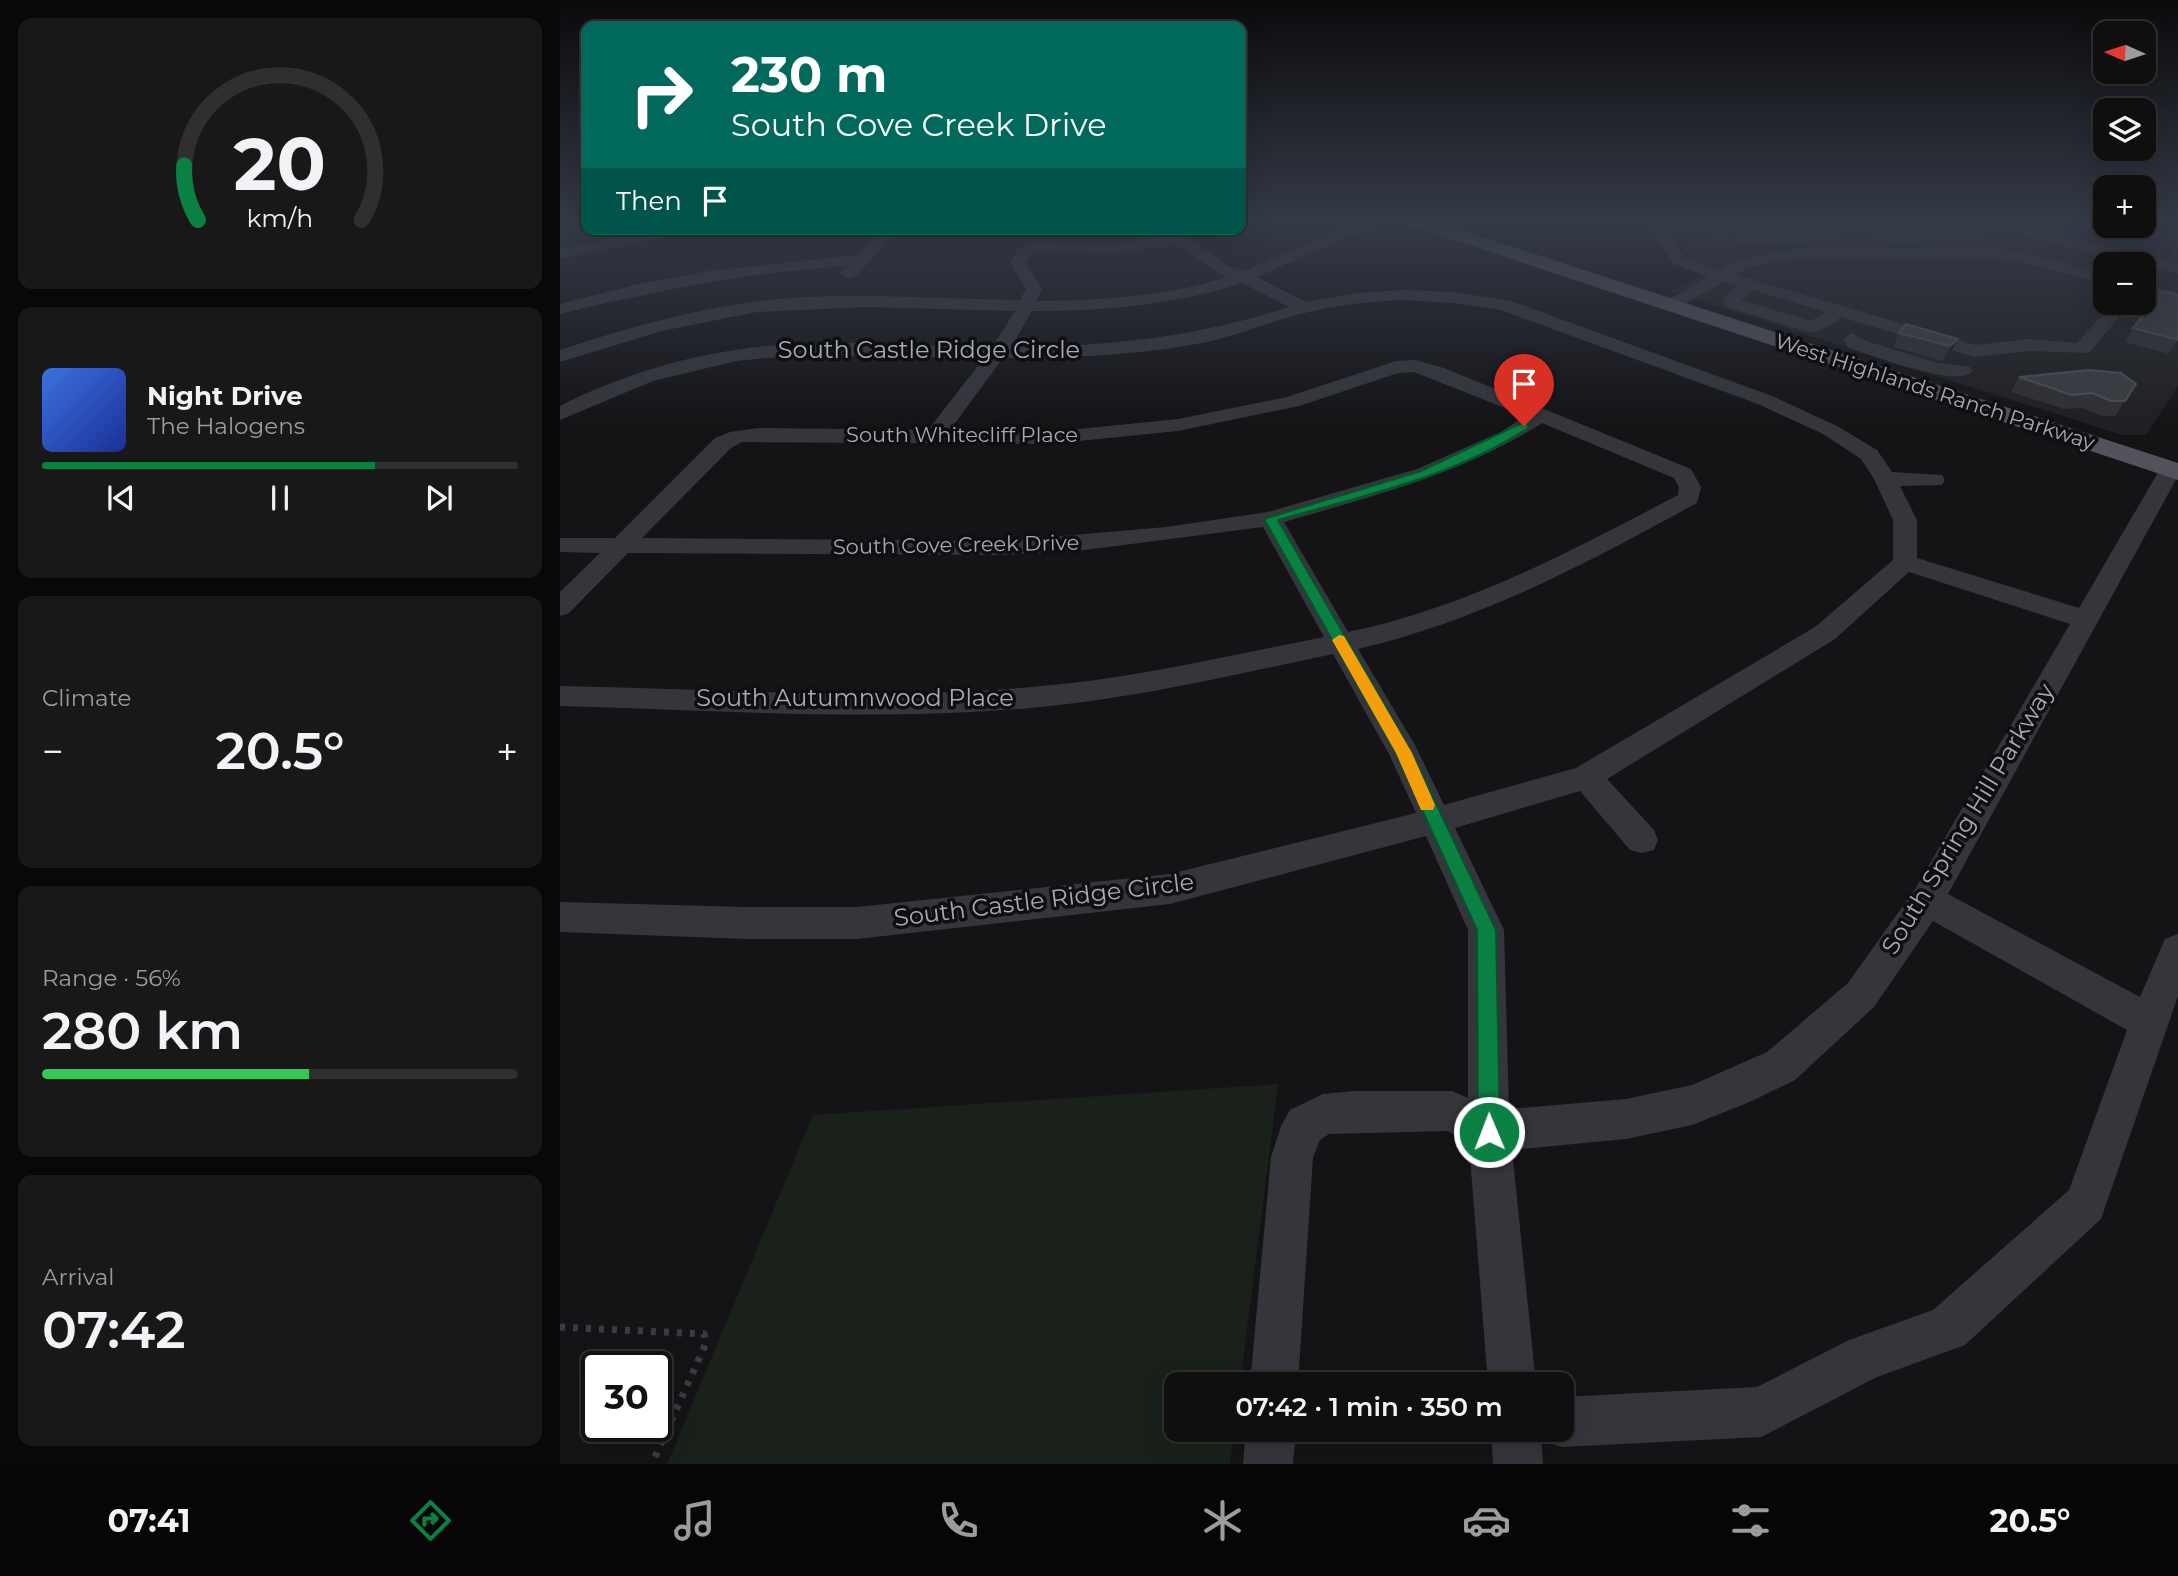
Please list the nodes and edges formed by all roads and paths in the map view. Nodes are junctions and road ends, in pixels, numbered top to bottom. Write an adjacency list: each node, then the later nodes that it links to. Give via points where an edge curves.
1 (641, 288): 18 (street)
2 (834, 288): 14 (street)
3 (1034, 288): 16 (street)
4 (1203, 288): 16 (street, via 1162,298)
5 (1266, 288): 17 (street)
6 (1382, 288): 17 (street, South Castle Ridge Circle)
7 (1406, 288): 29 (street, South Castle Ridge Circle, via 1505,305 1765,400 1850,443 1869,456)
8 (1621, 288): 15 (main road, West Highlands Ranch Parkway)
9 (1700, 288): 15 (street)
10 (1745, 288): 19 (street, via 1731,299 1733,303 1811,327 1824,324)
11 (1765, 288): 19 (street)
12 (2156, 292): 13 (street)
13 (2178, 298)
14 (821, 302): 16 (street); 23 (street, via 699,317)
15 (1672, 305): 28 (main road, West Highlands Ranch Parkway)
16 (1026, 306): 22 (street)
17 (1303, 307): 22 (street, South Castle Ridge Circle, via 1213,334 1158,344 1049,353)
18 (560, 309)
19 (1839, 310): 20 (street, via 1974,351 2029,345 2082,349)
20 (2112, 315)
21 (1852, 339): 24 (street, via 1933,368)
22 (997, 352): 25 (street, South Castle Ridge Circle, via 759,352 678,366 587,399); 27 (street)
23 (560, 356)
24 (1964, 370)
25 (560, 414)
26 (1539, 416): 27 (street, South Whitecliff Place, via 1415,366 1396,367 1292,402 1178,425 1049,438); 31 (street, South Cove Creek Drive, via 1508,436 1425,474); 37 (street, South Autumnwood Place, via 1683,474 1690,486 1689,498 1508,589 1442,616)
27 (933, 438): 33 (street, South Whitecliff Place, via 737,436 723,443)
28 (2176, 466): 36 (street, South Spring Hill Parkway)
29 (1885, 479): 30 (street); 34 (street, South Castle Ridge Circle, via 1905,520)
30 (1934, 480)
31 (1270, 519): 33 (street, South Cove Creek Drive, via 1085,543 1004,548); 37 (street)
32 (560, 545): 33 (street, South Cove Creek Drive)
33 (620, 546): 35 (street)
34 (1905, 562): 36 (street); 39 (street, South Castle Ridge Circle, via 1825,633)
35 (560, 607)
36 (2086, 620): 42 (street, South Spring Hill Parkway)
37 (1342, 645): 38 (street, South Autumnwood Place, via 1164,681 1031,698 938,703); 40 (street, via 1404,753)
38 (560, 696)
39 (1586, 776): 40 (street, South Castle Ridge Circle); 41 (street)
40 (1434, 821): 43 (street, South Castle Ridge Circle, via 1170,890 857,923); 46 (street, via 1486,930)
41 (1642, 841)
42 (1927, 900): 45 (street); 46 (street, South Spring Hill Parkway, via 1861,995 1781,1066 1692,1105 1626,1119)
43 (560, 917)
44 (2178, 950): 45 (street)
45 (2149, 1022): 50 (street, via 2086,1204 1948,1328 1866,1357 1761,1412)
46 (1489, 1132): 48 (street, via 1452,1111 1354,1111 1323,1114 1305,1125 1292,1157); 49 (street)
47 (560, 1327): 53 (path, via 704,1334 706,1343)
48 (1276, 1372)
49 (1511, 1372)
50 (1574, 1421)
51 (1270, 1442): 54 (street)
52 (1517, 1442): 55 (street)
53 (652, 1464)
54 (1268, 1464)
55 (1518, 1464)

